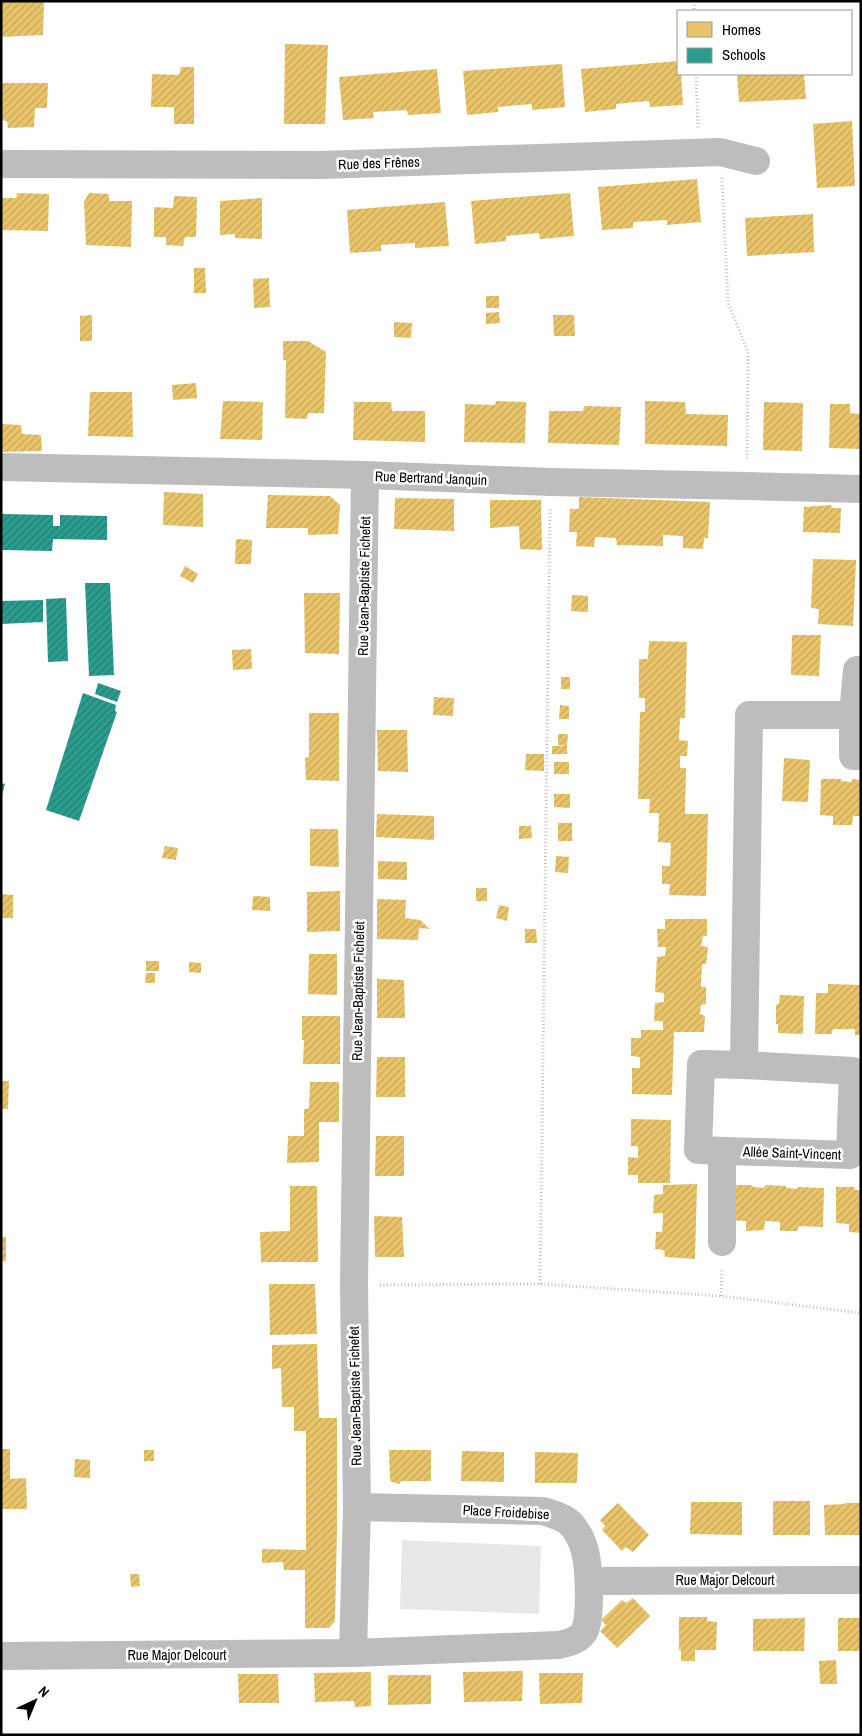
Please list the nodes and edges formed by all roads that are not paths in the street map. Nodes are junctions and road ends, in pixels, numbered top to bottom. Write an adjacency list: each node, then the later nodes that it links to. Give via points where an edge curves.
1 (756, 161): 2 (street, Rue des Frênes, via 709,153 321,165)
2 (1, 164)
3 (1, 467): 4 (street, Rue Bertrand Janquin)
4 (365, 475): 5 (street, Rue Bertrand Janquin); 12 (street, Rue Jean-Baptiste Fichefet, via 354,1285)
5 (861, 490)
6 (861, 670): 7 (street, via 857,670)
7 (853, 715): 8 (street, via 852,756); 9 (street, via 749,715)
8 (861, 756)
9 (744, 1065): 10 (street, Allée Saint-Vincent, via 701,1064 698,1150); 10 (street, Allée Saint-Vincent, via 853,1071 850,1155)
10 (722, 1151): 11 (street)
11 (722, 1242)
12 (357, 1507): 14 (street, Place Froidebise, via 543,1511 556,1515 570,1524 584,1548); 15 (street)
13 (861, 1580): 14 (street, Rue Major Delcourt)
14 (589, 1581): 15 (street, Place Froidebise, via 588,1625 583,1634 568,1643)
15 (353, 1653): 16 (street, Rue Major Delcourt)
16 (1, 1656)

